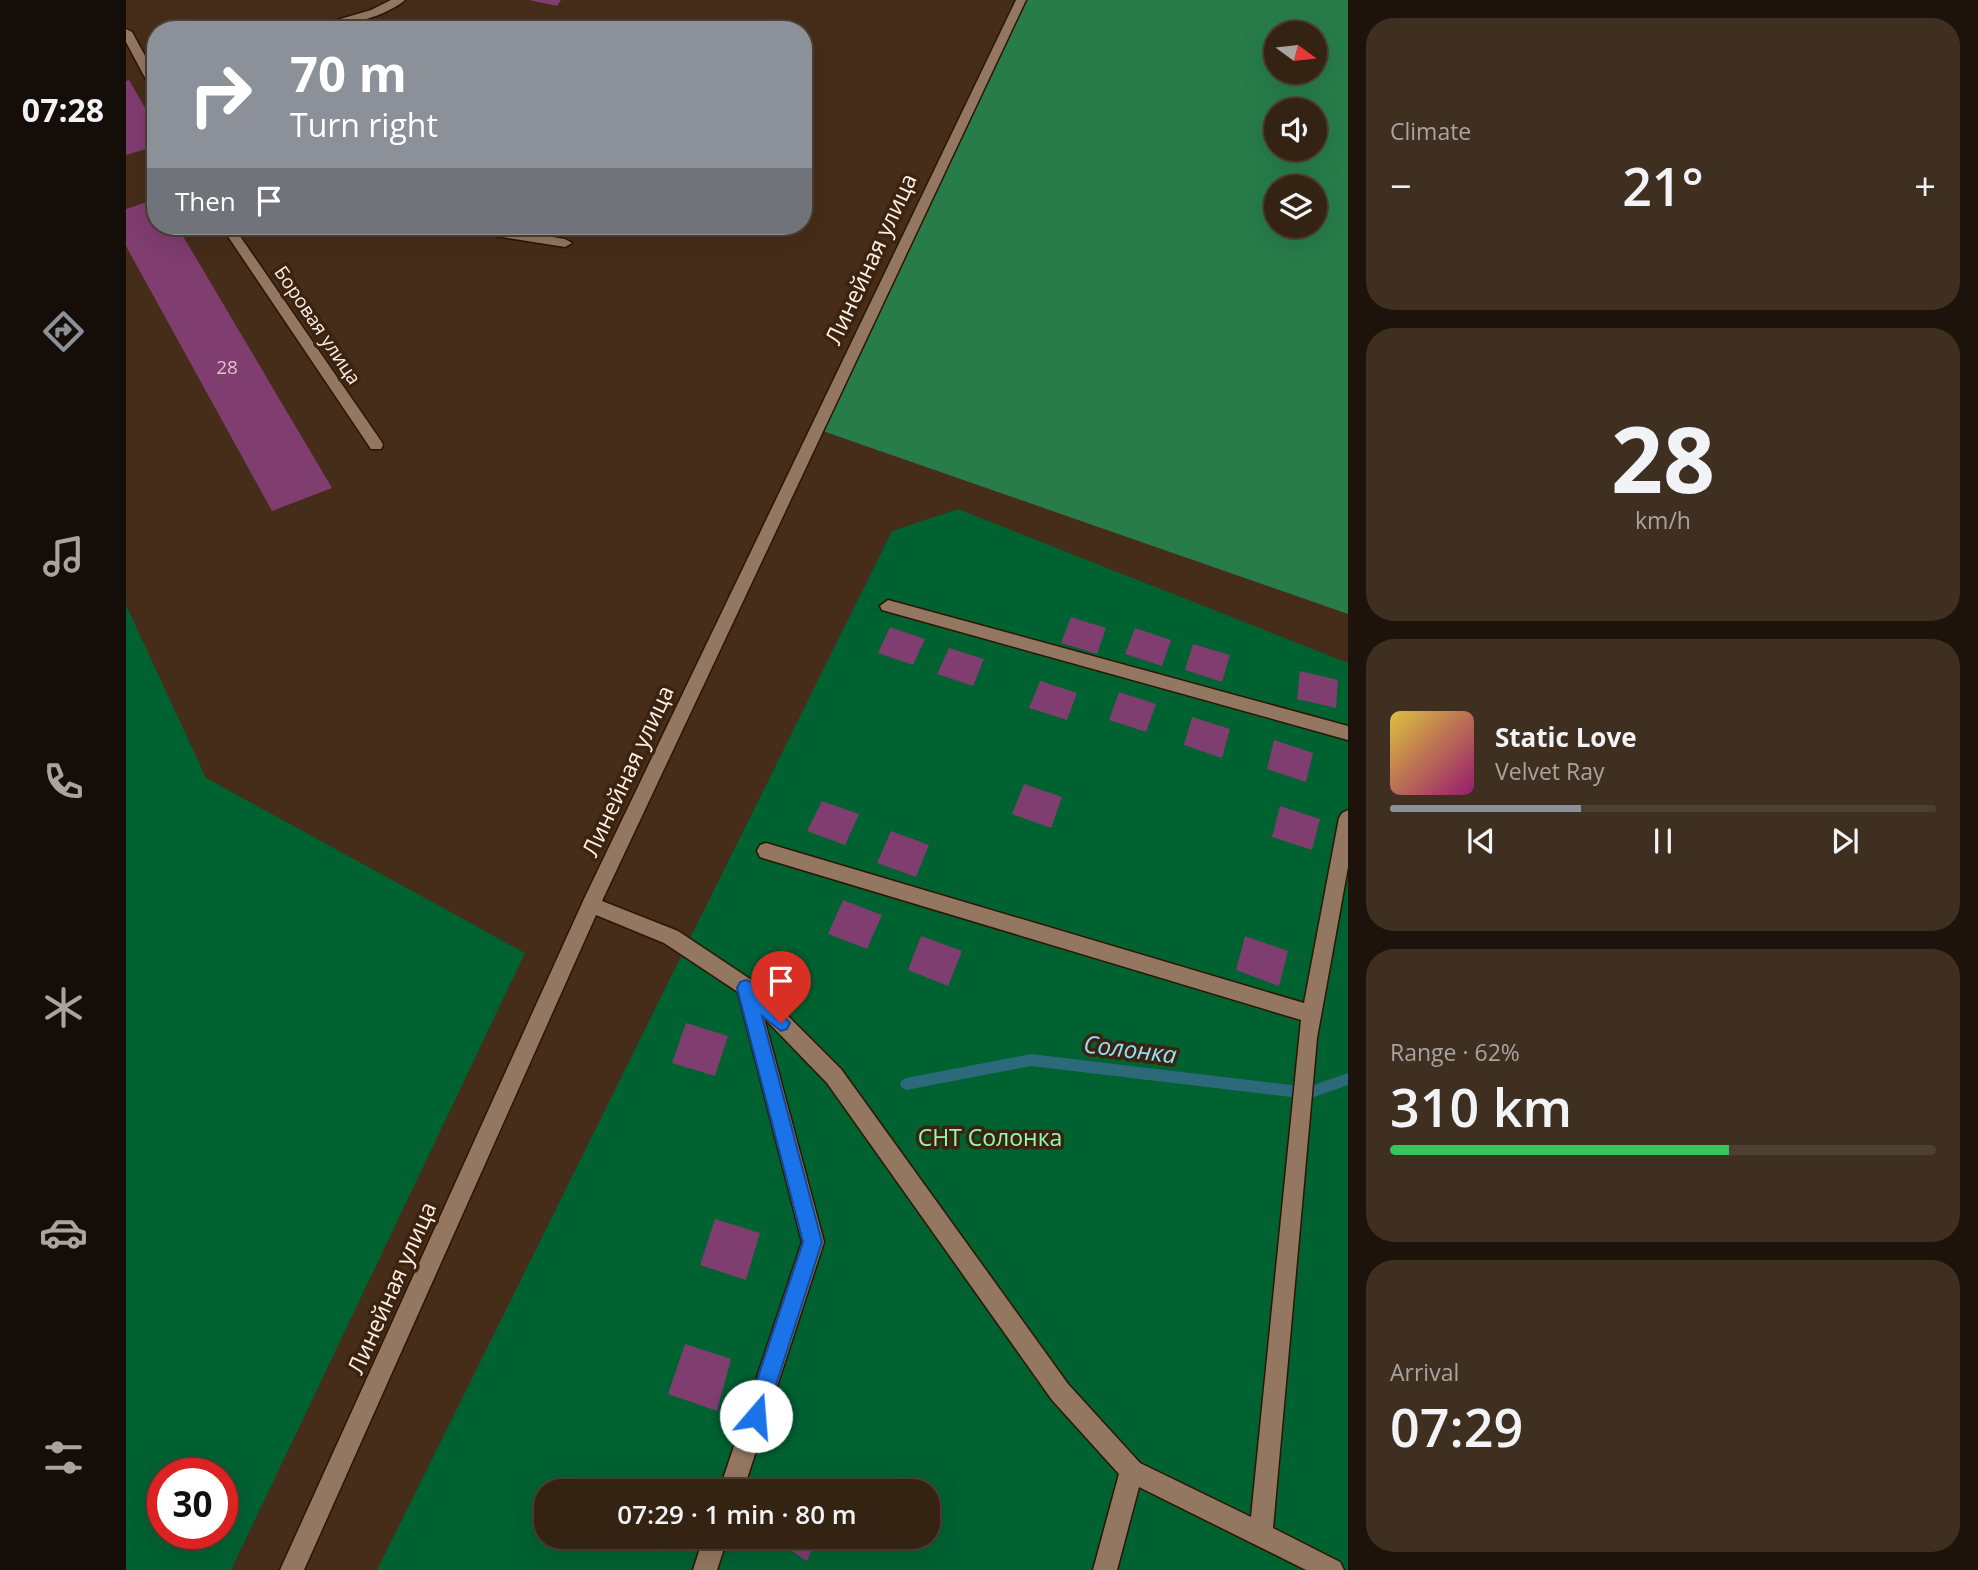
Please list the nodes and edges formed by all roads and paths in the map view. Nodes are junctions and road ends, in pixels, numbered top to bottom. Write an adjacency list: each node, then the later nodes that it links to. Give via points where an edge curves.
1 (400, 0): 3 (street)
2 (1021, 0): 14 (street, Линейная улица)
3 (342, 21)
4 (126, 32): 5 (street)
5 (147, 70)
6 (233, 235): 9 (street, Боровая улица)
7 (515, 235): 8 (street)
8 (565, 243)
9 (376, 445)
10 (888, 606): 11 (street)
11 (1348, 733)
12 (1348, 818): 16 (street)
13 (766, 851): 16 (street)
14 (591, 905): 15 (street, via 671,937); 21 (street, Линейная улица)
15 (746, 988): 17 (street, via 834,1076 1060,1392); 18 (street, via 813,1242)
16 (1311, 1014): 19 (street)
17 (1132, 1471): 19 (street); 23 (street)
18 (735, 1479)
19 (1261, 1534): 24 (street)
20 (712, 1549): 22 (street)
21 (292, 1570)
22 (705, 1570)
23 (1105, 1570)
24 (1332, 1570)

